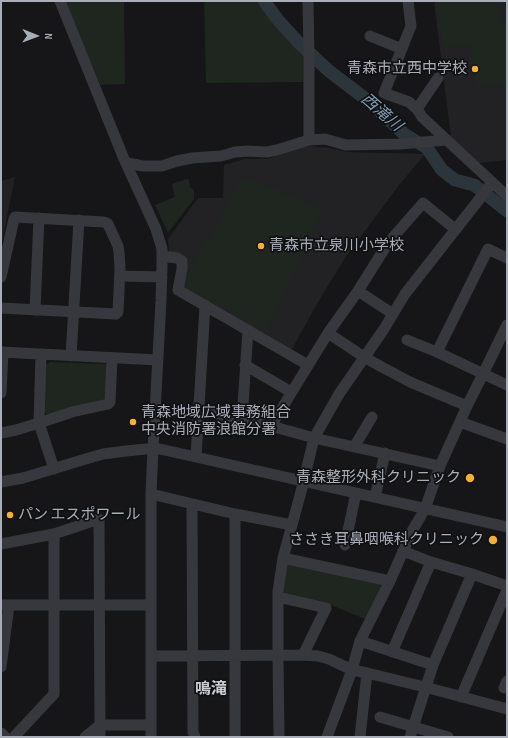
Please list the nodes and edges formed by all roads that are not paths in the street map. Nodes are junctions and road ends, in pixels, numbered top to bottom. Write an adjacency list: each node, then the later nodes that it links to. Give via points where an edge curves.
1 (60, 1): 10 (street)
2 (308, 1): 8 (street)
3 (408, 1): 5 (street, via 411,26)
4 (370, 36): 5 (street)
5 (402, 49): 7 (street, via 384,93 409,102)
6 (438, 78): 7 (street)
7 (417, 109): 9 (street, via 422,118)
8 (310, 140): 9 (street, via 325,139 346,145); 10 (street, via 267,152 235,152 221,156 177,160 162,166 143,166)
9 (447, 140): 11 (street)
10 (126, 161): 16 (street, via 156,229)
11 (487, 191): 12 (street); 15 (street)
12 (507, 196)
13 (40, 218): 14 (street); 19 (street, via 14,219); 24 (street)
14 (79, 220): 18 (street, via 108,224 119,252); 25 (street)
15 (455, 229): 21 (street, via 423,203 388,243); 26 (street, via 412,283)
16 (162, 256): 20 (street); 22 (street, via 182,261 178,290)
17 (507, 258): 32 (street, via 488,249)
18 (120, 276): 20 (street); 25 (street, via 116,314)
19 (1, 277)
20 (162, 277): 37 (street)
21 (358, 291): 26 (street); 29 (street)
22 (205, 305): 28 (street); 45 (street)
23 (1, 308): 24 (street)
24 (35, 310): 25 (street)
25 (74, 312): 34 (street)
26 (393, 314): 35 (street)
27 (507, 324): 40 (street)
28 (248, 330): 38 (street); 39 (street)
29 (328, 332): 35 (street); 39 (street)
30 (407, 340): 32 (street)
31 (2, 352): 33 (street); 43 (street)
32 (437, 352): 40 (street)
33 (41, 354): 34 (street); 49 (street)
34 (71, 356): 36 (street)
35 (364, 357): 44 (street, via 410,382); 52 (street)
36 (112, 358): 37 (street); 49 (street, via 108,404)
37 (158, 360): 55 (street)
38 (245, 365): 42 (street); 47 (street)
39 (308, 365): 42 (street)
40 (483, 374): 41 (street); 44 (street)
41 (507, 385)
42 (291, 392): 50 (street)
43 (1, 393)
44 (467, 406): 48 (street)
45 (199, 410): 47 (street); 57 (street)
46 (372, 416): 54 (street)
47 (242, 420): 50 (street)
48 (460, 422): 53 (street); 58 (street)
49 (38, 423): 51 (street); 59 (street)
50 (271, 426): 52 (street)
51 (1, 433)
52 (314, 438): 54 (street); 61 (street)
53 (507, 439)
54 (354, 447): 56 (street)
55 (153, 449): 57 (street); 59 (street, via 103,454); 63 (street)
56 (384, 453): 58 (street); 64 (street)
57 (196, 457): 61 (street)
58 (440, 466): 66 (street)
59 (54, 469): 60 (street)
60 (1, 482)
61 (303, 482): 62 (street); 68 (street)
62 (356, 493): 64 (street); 72 (street)
63 (152, 494): 65 (street); 83 (street)
64 (375, 498): 66 (street)
65 (192, 504): 67 (street); 89 (street)
66 (424, 509): 69 (street); 73 (street)
67 (235, 514): 68 (street); 90 (street)
68 (292, 525): 74 (street)
69 (507, 527)
70 (54, 534): 71 (street); 82 (street); 84 (street, via 99,519)
71 (1, 544)
72 (345, 545)
73 (403, 551): 75 (street); 77 (street)
74 (283, 558): 77 (street); 80 (street)
75 (431, 562): 76 (street); 86 (street)
76 (472, 574): 78 (street); 92 (street)
77 (390, 581): 85 (street)
78 (507, 586)
79 (507, 590): 97 (street)
80 (278, 597): 87 (street, via 326,608); 91 (street)
81 (5, 605): 82 (street); 93 (street)
82 (54, 605): 84 (street); 105 (street, via 54,694)
83 (150, 605): 84 (street); 88 (street)
84 (99, 606): 100 (street)
85 (360, 641): 86 (street); 94 (street)
86 (392, 652): 92 (street)
87 (303, 655): 91 (street); 94 (street, via 329,659)
88 (151, 656): 89 (street); 101 (street)
89 (193, 656): 90 (street); 109 (street)
90 (234, 656): 91 (street); 110 (street)
91 (278, 656): 111 (street)
92 (433, 665): 96 (street)
93 (1, 667)
94 (352, 670): 95 (street); 112 (street)
95 (367, 673): 96 (street); 113 (street)
96 (425, 687): 97 (street); 102 (street)
97 (461, 697): 98 (street)
98 (507, 709)
99 (380, 717): 102 (street)
100 (100, 725): 101 (street); 106 (street); 107 (street)
101 (151, 725): 108 (street)
102 (412, 732): 114 (street)
103 (1, 733): 104 (street)
104 (5, 737)
105 (14, 737)
106 (85, 737)
107 (100, 737)
108 (151, 737)
109 (194, 737)
110 (235, 737)
111 (279, 737)
112 (327, 737)
113 (360, 737)
114 (448, 737)

